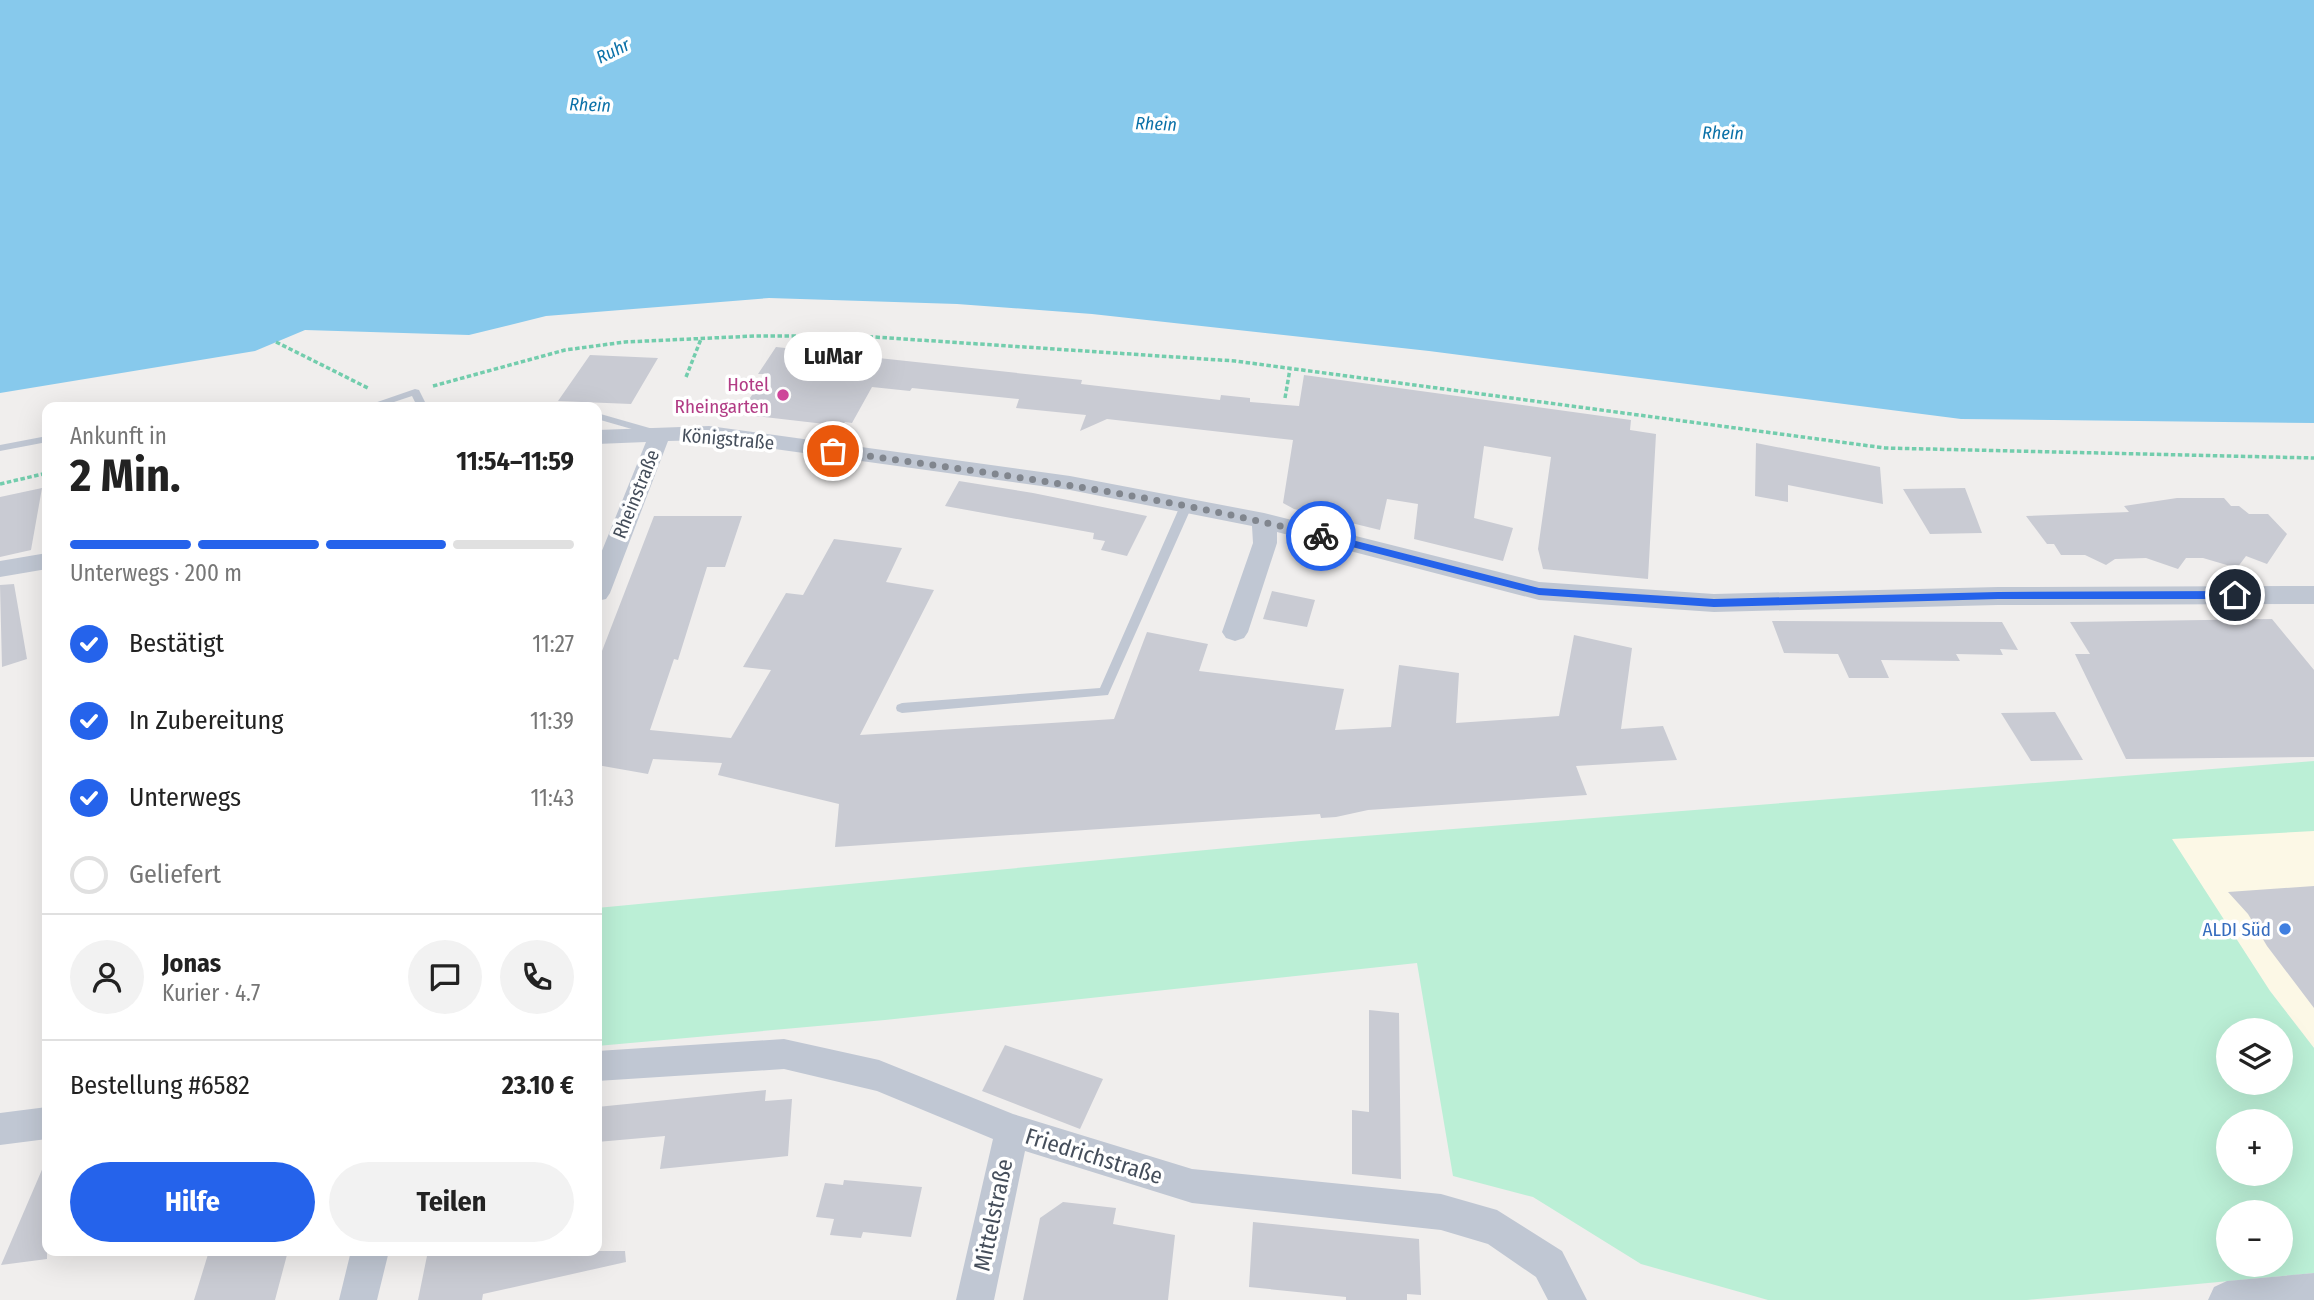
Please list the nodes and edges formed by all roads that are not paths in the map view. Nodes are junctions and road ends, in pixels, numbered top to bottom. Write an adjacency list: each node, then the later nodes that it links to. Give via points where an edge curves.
1 (384, 402): 2 (lane, via 415,392)
2 (420, 402)
3 (602, 417): 4 (lane)
4 (660, 434): 5 (street, Königstraße); 8 (street, Königstraße, via 709,433 1070,484); 12 (street, Rheinstraße)
5 (602, 437)
6 (42, 440): 7 (lane)
7 (0, 448)
8 (1186, 506): 9 (street, Königstraße); 15 (lane, via 1104,692)
9 (1264, 521): 13 (street, Königstraße, via 1539,591 1714,603); 14 (street, via 1265,543)
10 (42, 562): 11 (street)
11 (0, 569)
12 (602, 580)
13 (2314, 595)
14 (1235, 632)
15 (902, 708)
16 (602, 1066): 19 (street, Friedrichstraße, via 784,1054 879,1076)
17 (42, 1124): 18 (street)
18 (0, 1129)
19 (1012, 1130): 23 (street, Mittelstraße); 24 (street, Friedrichstraße, via 1192,1186 1441,1212 1497,1228 1549,1264)
20 (369, 1256): 22 (street)
21 (2314, 1292): 25 (street)
22 (358, 1300)
23 (975, 1300)
24 (1568, 1300)
25 (2227, 1300)

